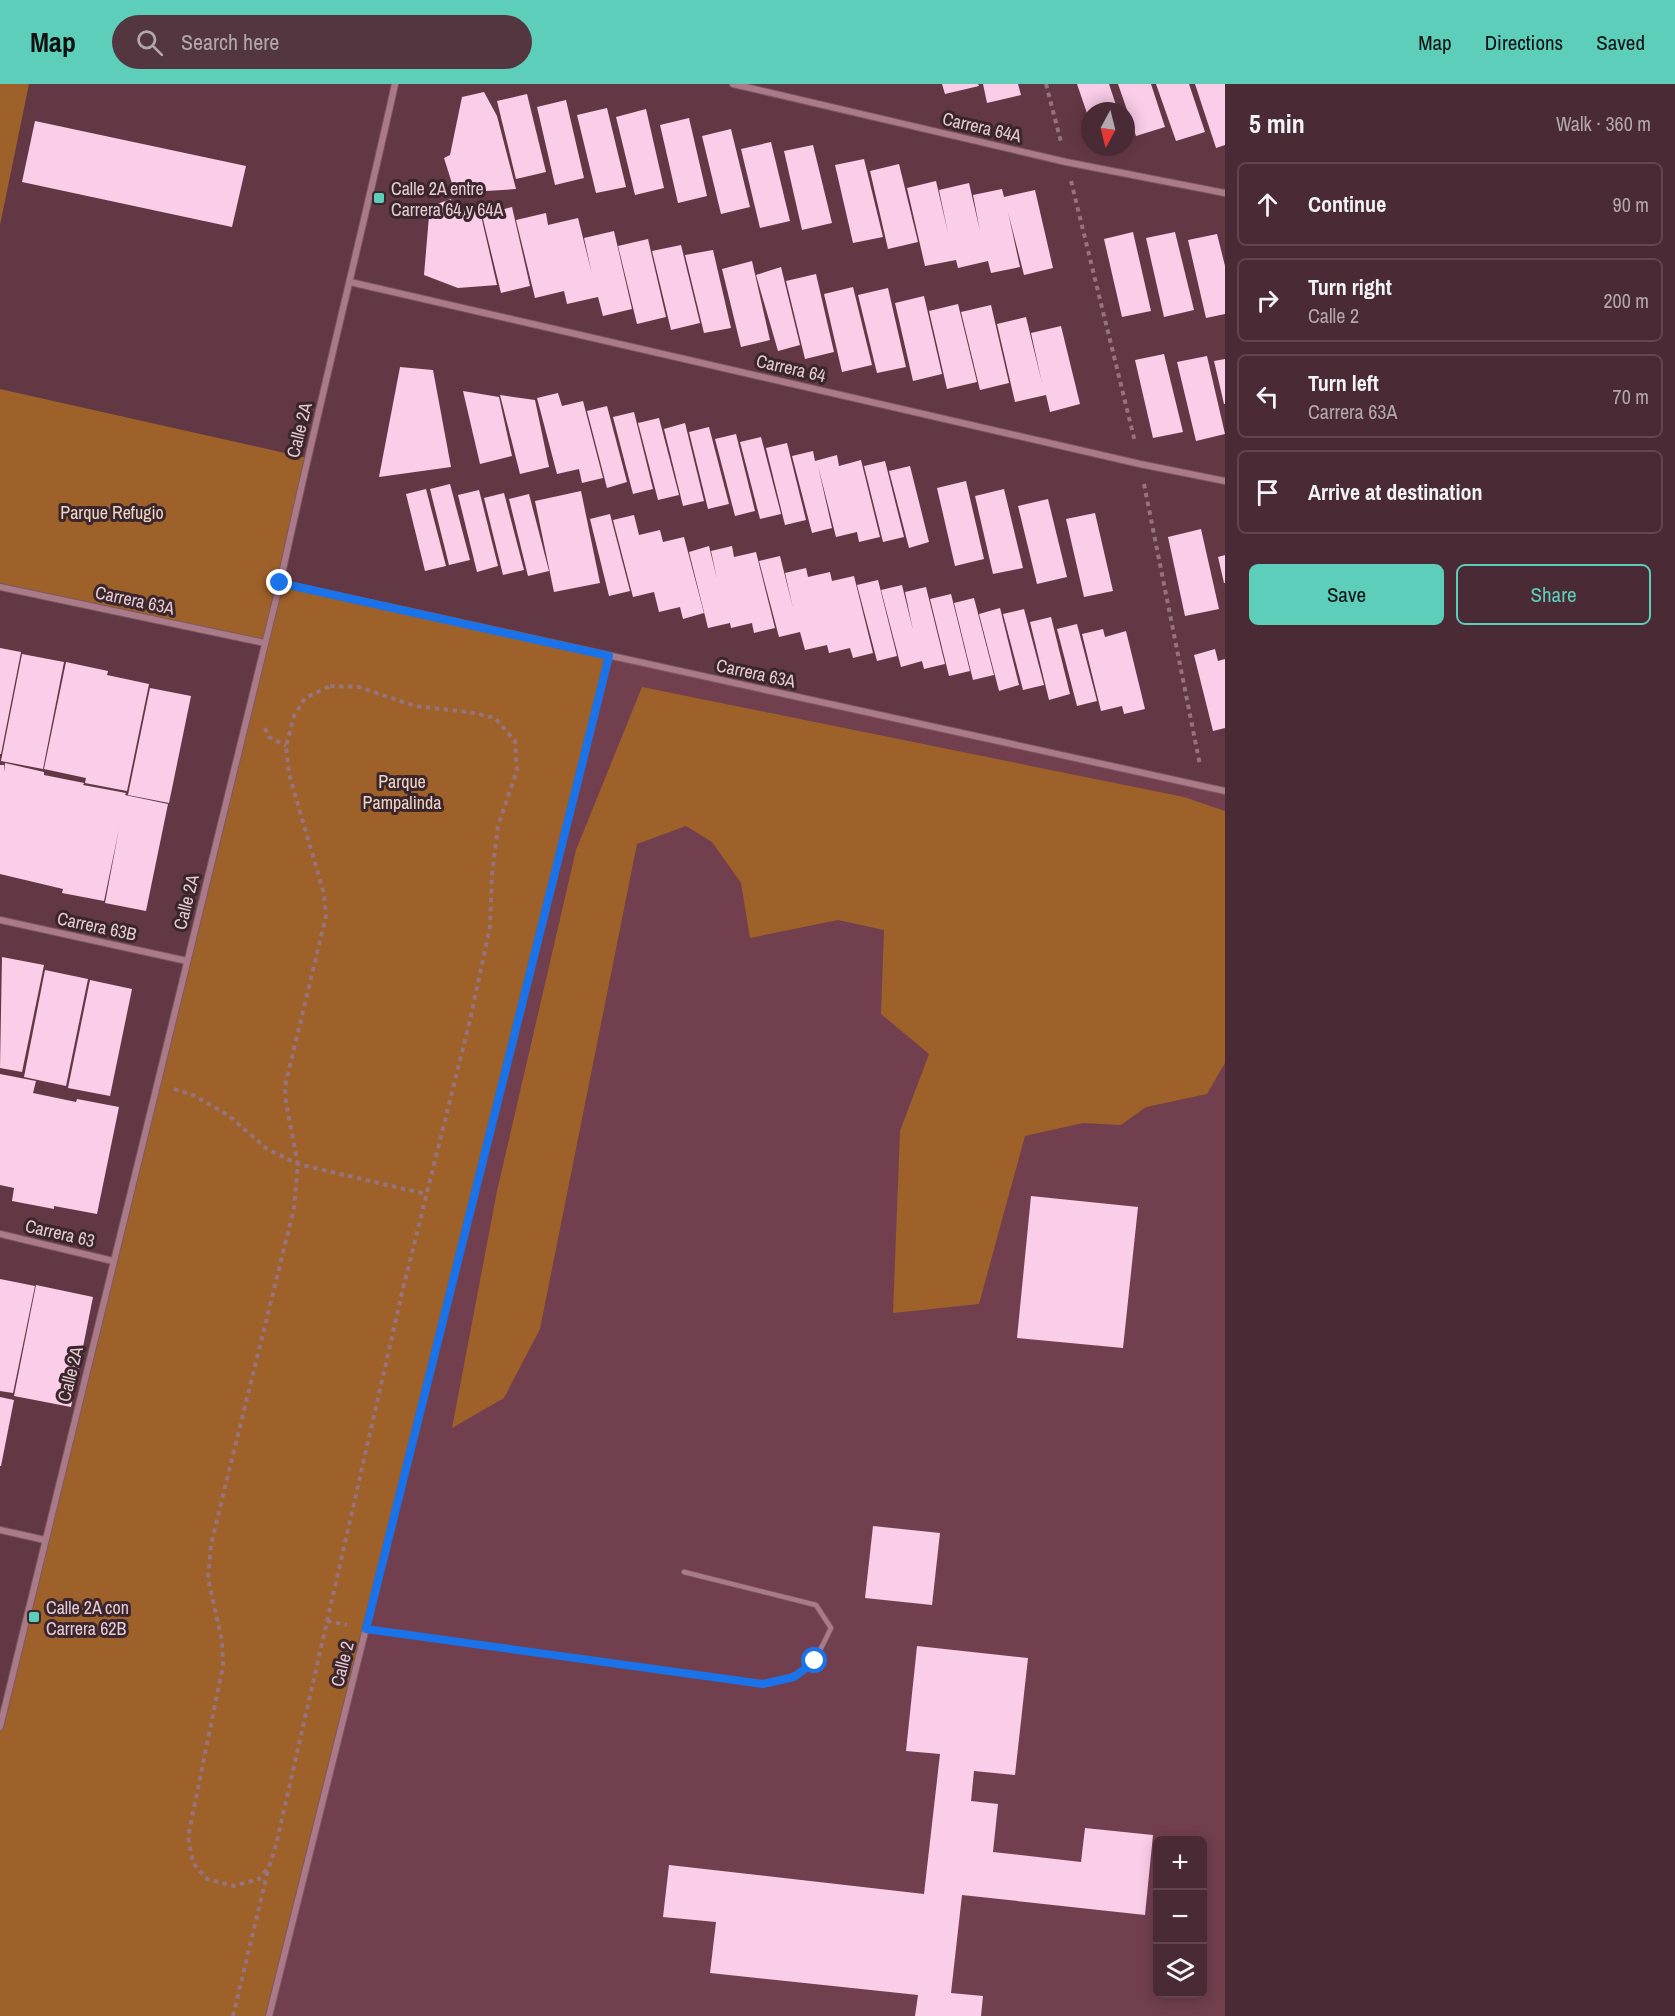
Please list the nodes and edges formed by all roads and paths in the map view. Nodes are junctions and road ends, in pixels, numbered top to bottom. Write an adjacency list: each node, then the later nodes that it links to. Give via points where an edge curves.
1 (395, 84): 6 (street, Calle 2A)
2 (734, 84): 4 (street, Carrera 64A)
3 (1046, 84): 4 (path)
4 (1066, 162): 5 (street, Carrera 64A); 7 (path)
5 (1225, 193)
6 (350, 282): 7 (street, Carrera 64); 9 (street, Calle 2A)
7 (1140, 464): 8 (street, Carrera 64); 13 (path)
8 (1225, 481)
9 (280, 583): 11 (street, Calle 2A); 12 (street, Carrera 63A)
10 (0, 587): 11 (street, Carrera 63A)
11 (265, 643): 16 (street, Calle 2A)
12 (609, 656): 13 (street, Carrera 63A); 25 (street, Calle 2)
13 (1204, 787): 14 (street, Carrera 63A)
14 (1225, 791)
15 (0, 920): 16 (street, Carrera 63B)
16 (187, 961): 17 (street, Calle 2A)
17 (157, 1083): 18 (path, via 193,1095 228,1115 267,1149); 21 (street, Calle 2A)
18 (298, 1164): 19 (path); 19 (path, via 285,1086 326,916 324,894 289,774 285,746 294,716 305,698 330,686 359,687 415,706 495,718 515,741 517,770 498,825 490,927); 27 (path, via 294,1208 211,1544 208,1578 222,1641 223,1666 188,1838 193,1863 207,1879 234,1886 259,1880)
19 (426, 1194): 27 (path)
20 (0, 1234): 21 (street, Carrera 63)
21 (113, 1261): 23 (street, Calle 2A)
22 (0, 1530): 23 (street)
23 (45, 1540): 26 (street, Calle 2A)
24 (684, 1572): 25 (lane, via 816,1605 831,1628 815,1661 794,1677 763,1684)
25 (366, 1629): 29 (street, Calle 2)
26 (0, 1727)
27 (269, 1867): 28 (path)
28 (233, 2016)
29 (269, 2016)

